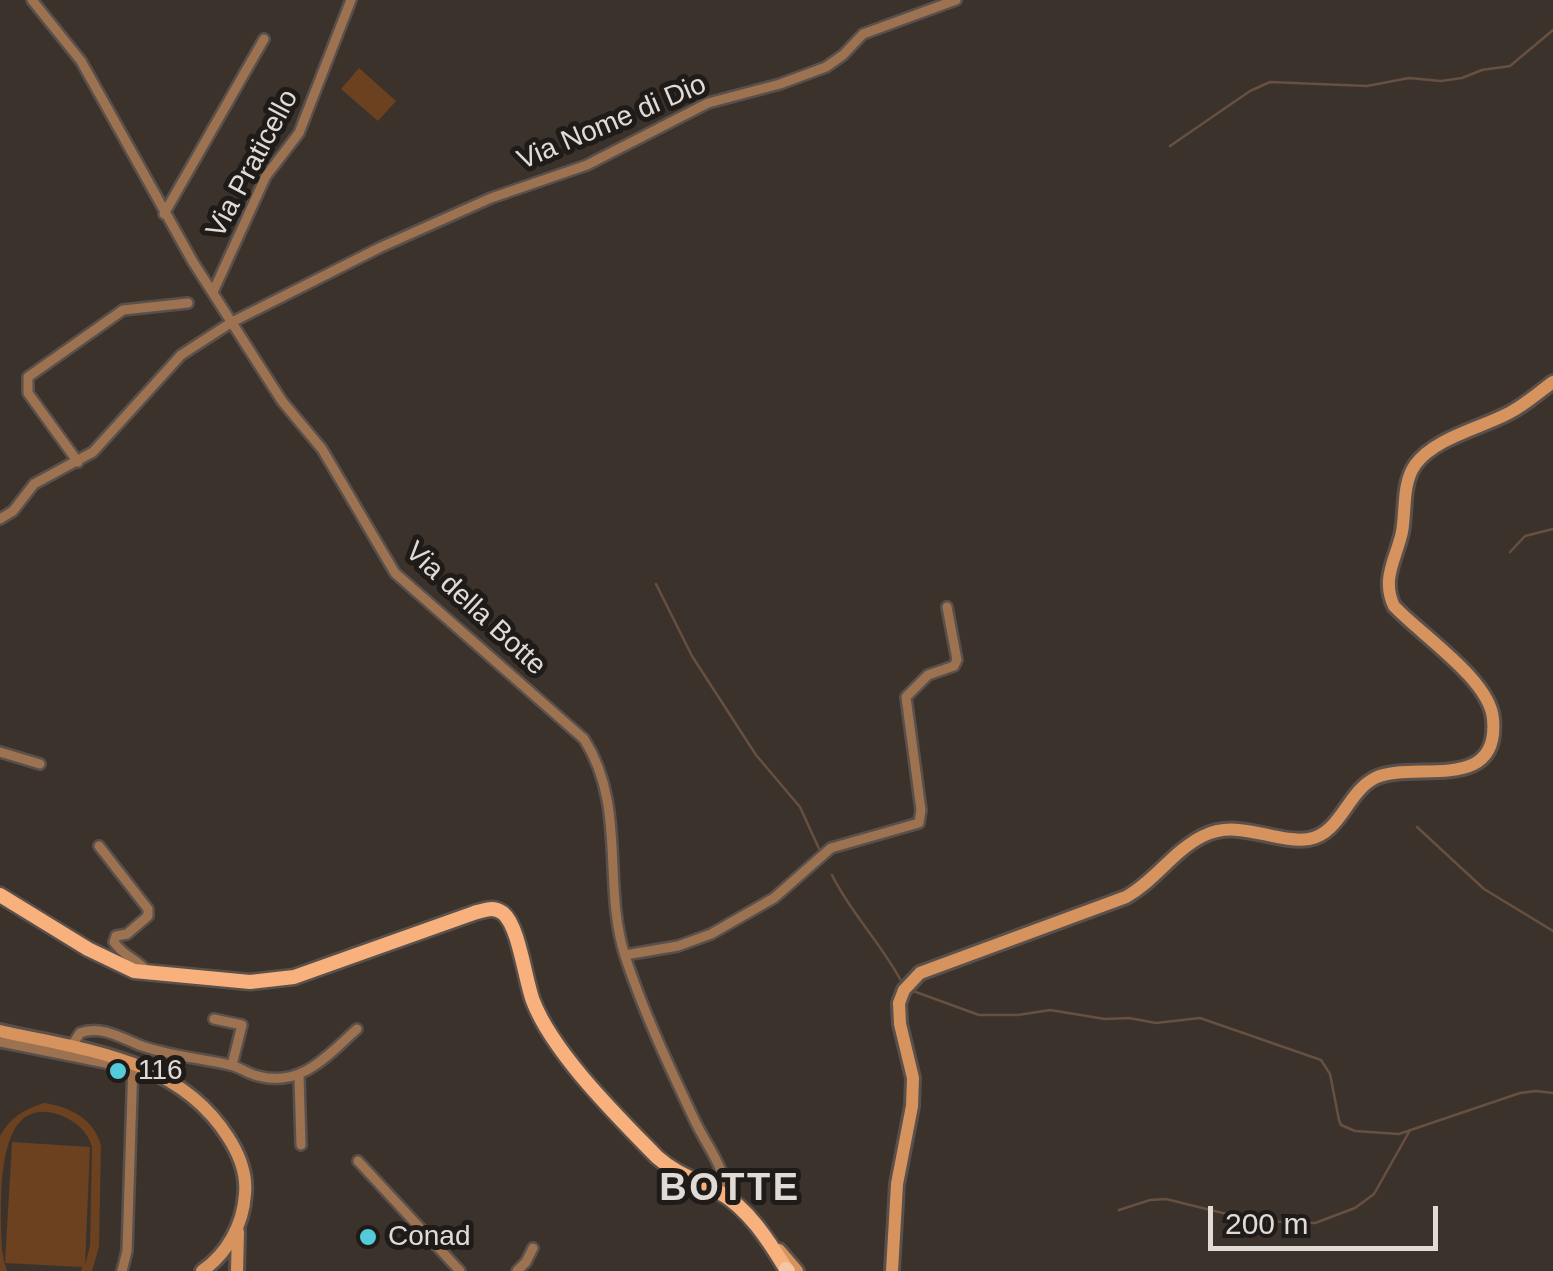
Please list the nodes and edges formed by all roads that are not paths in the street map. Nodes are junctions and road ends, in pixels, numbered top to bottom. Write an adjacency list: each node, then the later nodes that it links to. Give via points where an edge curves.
1 (32, 0): 5 (street, Via della Botte, via 81,61)
2 (352, 0): 6 (street, Via Praticello, via 299,133 266,176)
3 (956, 0): 8 (street, Via Nome di Dio, via 862,34 826,67 708,103 587,165 398,239)
4 (264, 38): 5 (street)
5 (164, 214): 6 (street, Via della Botte)
6 (213, 292): 8 (street, Via della Botte)
7 (188, 303): 10 (street, via 122,310 28,376 28,393)
8 (232, 322): 10 (street, Via Nome di Dio, via 181,355); 17 (street, Via della Botte, via 322,449 395,573 584,739 599,763)
9 (1553, 382): 36 (main road, via 1414,466 1388,577 1394,606 1468,674 1490,704 1492,737 1481,758 1451,773 1403,771 1370,780 1333,826 1305,840 1243,830 1207,834 1126,898 950,960 910,981 898,1004 913,1078)
10 (78, 462): 11 (street, Via Nome di Dio, via 34,484)
11 (0, 518)
12 (947, 606): 17 (street, via 957,660 906,697 919,823 831,848 774,898 710,934)
13 (0, 752): 14 (street)
14 (40, 764)
15 (99, 846): 18 (street, via 148,909 141,925 114,942)
16 (0, 896): 18 (main road, via 88,949)
17 (625, 954): 29 (street, Via della Botte, via 722,1173)
18 (148, 972): 29 (main road, via 250,982 294,977 497,910 512,929 532,998 560,1048 664,1164)
19 (214, 1018): 25 (street, via 242,1025)
20 (357, 1029): 26 (street)
21 (0, 1031): 23 (main road)
22 (0, 1042): 24 (street)
23 (72, 1047): 24 (main road); 25 (street, via 80,1033 104,1031 154,1050)
24 (132, 1065): 31 (main road, via 190,1093 234,1146 246,1189); 33 (street)
25 (232, 1065): 26 (street, via 259,1076)
26 (299, 1076): 27 (street)
27 (300, 1144)
28 (358, 1161): 34 (street)
29 (725, 1196): 32 (main road)
30 (533, 1248): 35 (street)
31 (227, 1265)
32 (790, 1270)
33 (122, 1271)
34 (460, 1271)
35 (516, 1271)
36 (892, 1271)

